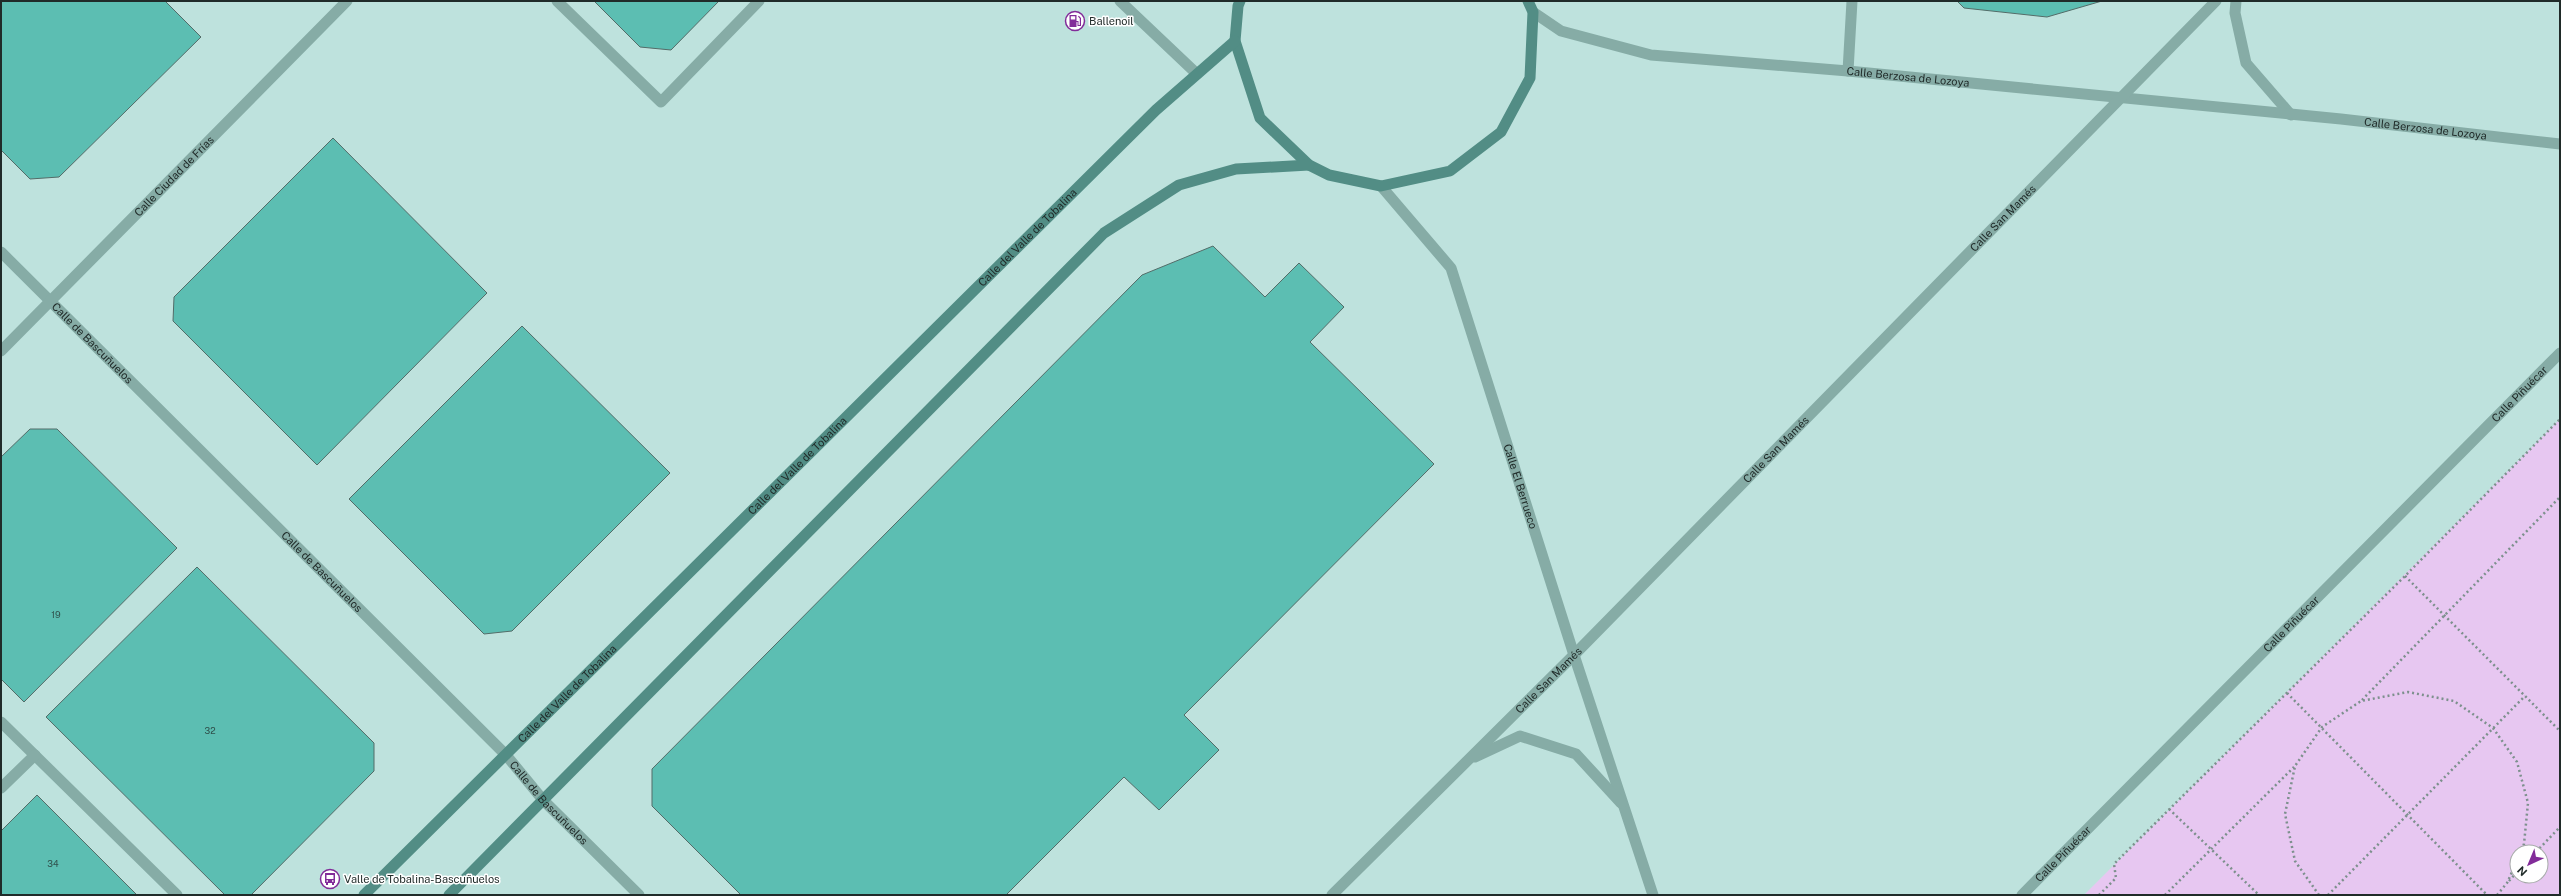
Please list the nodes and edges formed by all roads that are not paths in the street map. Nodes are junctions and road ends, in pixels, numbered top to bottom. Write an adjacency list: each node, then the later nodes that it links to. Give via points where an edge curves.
1 (347, 1): 20 (street, Calle Ciudad de Frías)
2 (557, 1): 3 (street, via 661,102)
3 (759, 1)
4 (1120, 1): 13 (street)
5 (1240, 1): 11 (main road)
6 (1528, 1): 10 (main road)
7 (1852, 1): 12 (street)
8 (2216, 1): 14 (street, Calle San Mamés)
9 (2236, 1): 15 (street, via 2235,13 2246,63)
10 (1533, 12): 12 (street, Calle Berzosa de Lozoya, via 1561,31 1651,55); 18 (main road, via 1530,78 1501,132 1450,171)
11 (1235, 41): 13 (main road, Calle del Valle de Tobalina); 17 (main road, via 1260,118)
12 (1848, 71): 14 (street, Calle Berzosa de Lozoya)
13 (1197, 74): 26 (main road, Calle del Valle de Tobalina, via 1156,110)
14 (2121, 98): 15 (street, Calle Berzosa de Lozoya); 23 (street, Calle San Mamés)
15 (2291, 114): 16 (street, Calle Berzosa de Lozoya)
16 (2560, 144)
17 (1309, 165): 18 (main road, via 1329,174); 29 (main road, via 1236,169 1179,185 1104,233)
18 (1381, 186): 23 (street, Calle El Berrueco, via 1451,268)
19 (1, 252): 20 (street, Calle de Bascuñuelos)
20 (50, 302): 21 (street, Calle Ciudad de Frías); 26 (street, Calle de Bascuñuelos)
21 (1, 350)
22 (2560, 353): 37 (street, Calle Piñuécar)
23 (1574, 655): 27 (street, Calle San Mamés); 30 (street, Calle El Berrueco)
24 (1, 722): 25 (street)
25 (35, 755): 28 (street); 31 (street)
26 (506, 755): 29 (street, Calle de Bascuñuelos); 32 (main road, Calle del Valle de Tobalina)
27 (1467, 760): 30 (street, Calle El Berrueco, via 1520,736 1576,754); 35 (street, Calle San Mamés)
28 (1, 788)
29 (543, 800): 33 (main road); 34 (street, Calle de Bascuñuelos)
30 (1624, 807): 36 (street, Calle El Berrueco)
31 (177, 895)
32 (364, 895)
33 (449, 895)
34 (639, 895)
35 (1332, 895)
36 (1653, 895)
37 (2022, 895)

